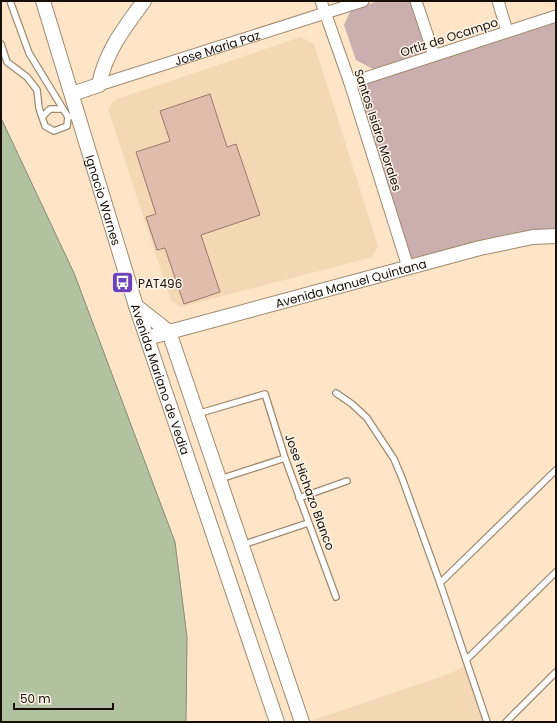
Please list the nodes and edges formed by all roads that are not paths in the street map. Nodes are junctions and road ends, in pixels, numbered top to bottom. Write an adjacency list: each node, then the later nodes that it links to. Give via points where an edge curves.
1 (10, 1): 16 (lane, via 29,53)
2 (43, 1): 15 (street, Ignacio Warnes)
3 (144, 1): 14 (street, via 112,48 102,70)
4 (321, 1): 8 (street, Santos Isidro Morales)
5 (364, 1): 8 (street, Jose Maria Paz)
6 (416, 1): 12 (street)
7 (498, 1): 10 (street)
8 (325, 13): 13 (street, Santos Isidro Morales); 14 (street, Jose Maria Paz)
9 (556, 16): 10 (street, Ortiz de Ocampo)
10 (507, 31): 12 (street, Ortiz de Ocampo)
11 (1, 44): 18 (lane, via 7,62 27,77 37,90)
12 (434, 55): 13 (street, Ortiz de Ocampo)
13 (350, 83): 20 (street, Santos Isidro Morales)
14 (99, 85): 15 (street, Jose Maria Paz)
15 (72, 94): 17 (street, Ignacio Warnes)
16 (63, 109): 17 (lane); 18 (lane, via 50,109)
17 (73, 116): 18 (lane, via 67,126 54,131 45,126); 21 (street, Ignacio Warnes)
18 (42, 117)
19 (556, 236): 20 (street, Avenida Manuel Quintana, via 526,238)
20 (408, 267): 22 (street, Avenida Manuel Quintana)
21 (136, 306): 22 (street, Avenida Mariano de Vedia); 23 (street, Avenida Mariano de Vedia)
22 (169, 332): 23 (street, Avenida Manuel Quintana); 25 (street, Avenida Mariano de Vedia)
23 (147, 338): 38 (street, Avenida Mariano de Vedia)
24 (336, 393): 34 (lane, via 367,418 394,459)
25 (197, 414): 26 (lane, Jose Hichazo Blanco, via 265,394); 28 (street, Avenida Mariano de Vedia)
26 (285, 458): 28 (lane); 30 (lane, Jose Hichazo Blanco)
27 (556, 470): 34 (lane)
28 (219, 479): 32 (street, Avenida Mariano de Vedia)
29 (347, 481): 30 (lane)
30 (299, 498): 31 (lane, Jose Hichazo Blanco)
31 (308, 523): 32 (lane); 35 (lane, Jose Hichazo Blanco)
32 (242, 545): 39 (street, Avenida Mariano de Vedia)
33 (556, 572): 36 (lane)
34 (440, 583): 36 (lane)
35 (336, 597)
36 (466, 660): 40 (lane)
37 (556, 672): 41 (lane)
38 (277, 722)
39 (302, 722)
40 (487, 722)
41 (506, 722)

